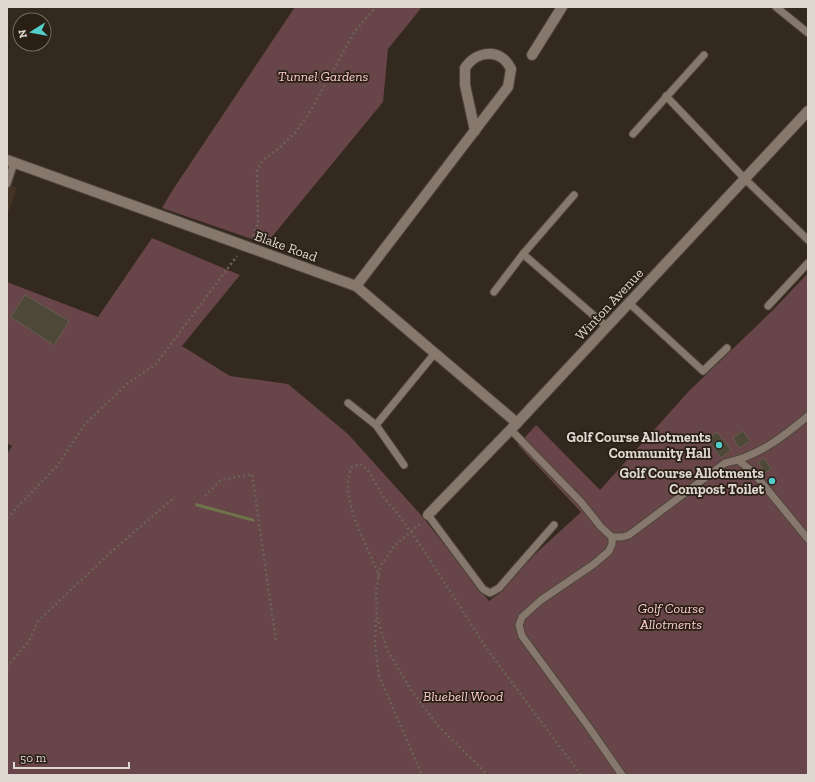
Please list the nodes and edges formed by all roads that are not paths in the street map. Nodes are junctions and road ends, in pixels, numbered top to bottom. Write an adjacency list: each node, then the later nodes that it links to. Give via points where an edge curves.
1 (562, 7): 4 (street)
2 (776, 7): 3 (lane)
3 (808, 33)
4 (532, 55)
5 (704, 55): 6 (lane)
6 (666, 96): 9 (lane); 11 (lane)
7 (808, 111): 11 (street, Winton Avenue)
8 (474, 131): 8 (street, via 465,85 465,68 477,55 496,55 511,69 508,87); 17 (street)
9 (633, 134)
10 (10, 162): 12 (lane); 17 (street, Blake Road)
11 (746, 180): 14 (lane); 19 (street, Winton Avenue)
12 (7, 184)
13 (574, 195): 15 (lane)
14 (808, 240)
15 (523, 254): 18 (lane); 21 (lane)
16 (808, 263): 20 (lane)
17 (356, 286): 23 (street, Blake Road)
18 (494, 292)
19 (629, 303): 21 (street, Winton Avenue); 22 (lane, via 703,371)
20 (768, 306)
21 (607, 327): 27 (street, Winton Avenue)
22 (726, 348)
23 (435, 353): 26 (lane); 27 (street, Blake Road)
24 (348, 403): 26 (lane)
25 (808, 416): 28 (lane, via 762,450)
26 (376, 425): 29 (lane)
27 (514, 426): 30 (street, Winton Avenue); 33 (lane)
28 (738, 460): 32 (lane, via 725,463); 34 (lane, via 759,479)
29 (404, 465)
30 (428, 515): 31 (lane, via 483,589 490,593 499,588)
31 (554, 525)
32 (629, 535): 33 (lane); 35 (lane)
33 (612, 537): 35 (lane)
34 (808, 539)
35 (609, 550): 36 (lane, via 594,564 541,600 522,617 519,625 522,636)
36 (622, 775)

